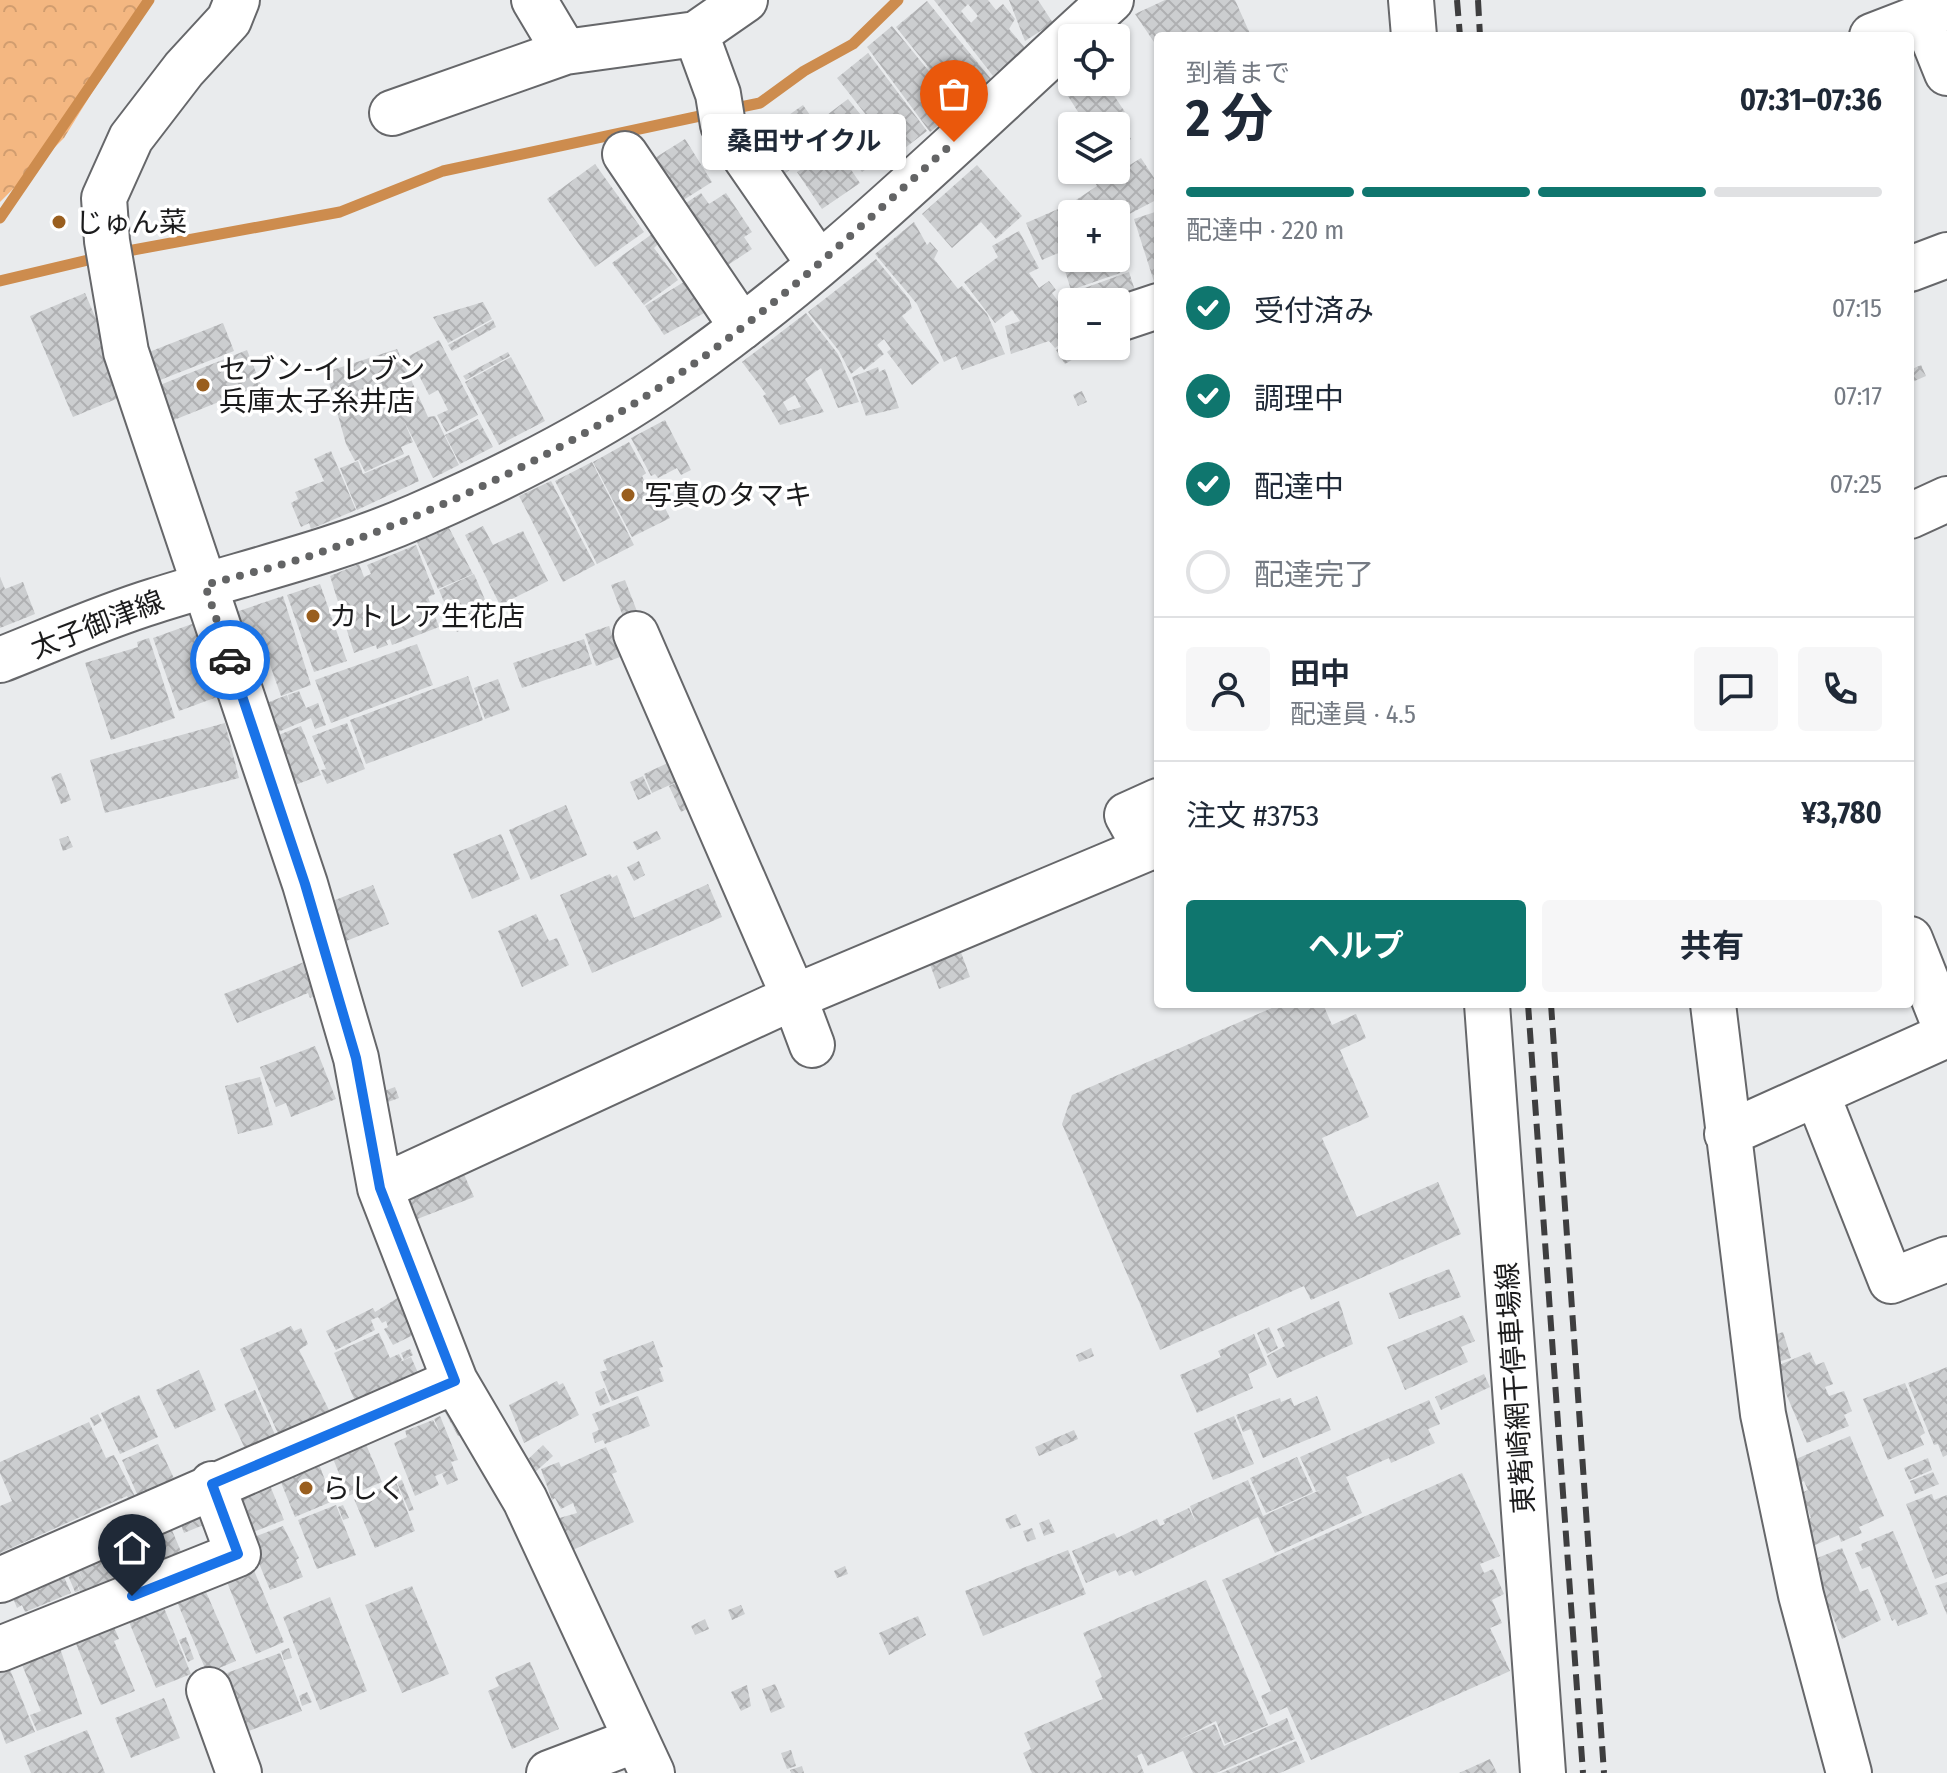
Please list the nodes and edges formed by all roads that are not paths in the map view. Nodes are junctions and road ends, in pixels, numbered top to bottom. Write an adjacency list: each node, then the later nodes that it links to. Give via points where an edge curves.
1 (237, 0): 22 (street, via 229,20 131,138 104,198 126,352)
2 (534, 0): 10 (street)
3 (745, 0): 9 (street)
4 (1111, 0): 15 (street, 太子御津線)
5 (1411, 0): 7 (street)
6 (1936, 12): 8 (street); 11 (street)
7 (1414, 32)
8 (1883, 32)
9 (696, 34): 10 (street); 15 (street, via 718,94 723,125)
10 (565, 52): 12 (street)
11 (1947, 73)
12 (392, 113)
13 (625, 154): 19 (street)
14 (1947, 255): 16 (street)
15 (819, 264): 19 (street, 太子御津線)
16 (1914, 267)
17 (1154, 307): 18 (street)
18 (1130, 315)
19 (742, 327): 22 (street, 太子御津線, via 609,418 416,516 315,555)
20 (1947, 499): 21 (street)
21 (1914, 514)
22 (205, 585): 24 (street, 太子御津線); 35 (street, via 305,884 356,1058)
23 (636, 634): 28 (street)
24 (0, 660)
25 (1154, 803): 26 (street, via 1127,815)
26 (1152, 846): 28 (street)
27 (1914, 949): 31 (street)
28 (794, 997): 32 (street); 35 (street)
29 (1487, 1008): 45 (street, 東觜崎網干停車場線)
30 (1713, 1008): 34 (street)
31 (1947, 1034): 33 (street)
32 (812, 1045)
33 (1817, 1094): 34 (street); 36 (street, via 1891,1281)
34 (1727, 1134): 46 (street, via 1763,1414 1801,1595)
35 (380, 1188): 37 (street)
36 (1947, 1259)
37 (455, 1381): 38 (street); 42 (street, via 525,1500)
38 (212, 1484): 39 (street); 40 (street, via 238,1554)
39 (0, 1580)
40 (0, 1649)
41 (209, 1690): 43 (street)
42 (644, 1756): 44 (street)
43 (239, 1773)
44 (549, 1773)
45 (1543, 1773)
46 (1849, 1773)

